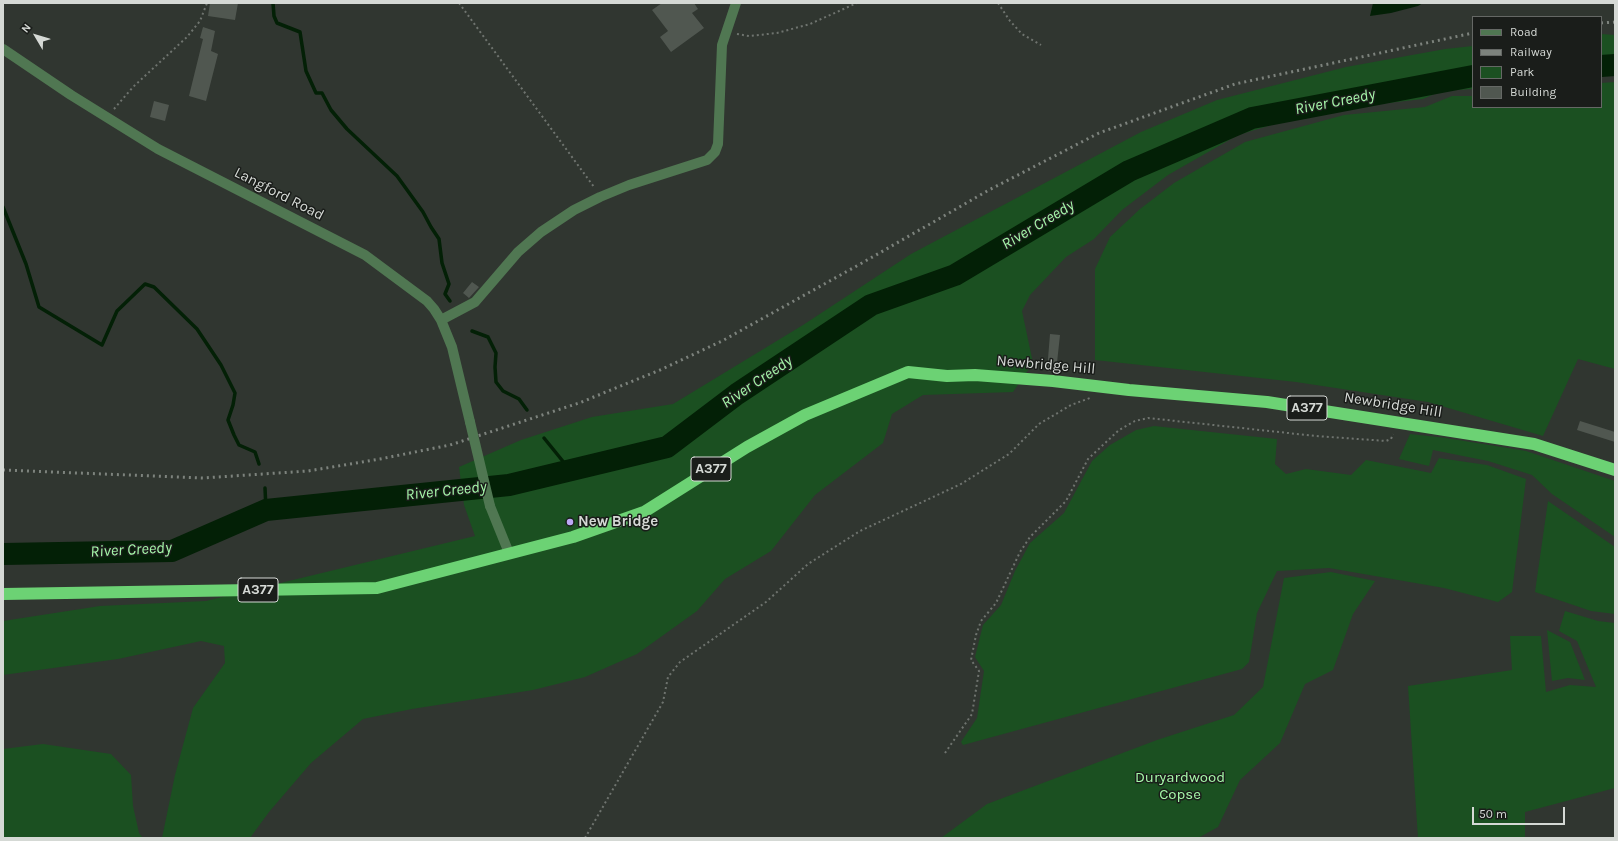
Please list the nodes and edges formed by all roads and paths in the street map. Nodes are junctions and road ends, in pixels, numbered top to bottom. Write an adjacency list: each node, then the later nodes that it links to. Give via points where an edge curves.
1 (207, 3): 9 (path, via 200,21 187,36 133,87)
2 (459, 3): 10 (path)
3 (736, 3): 6 (street)
4 (857, 3): 6 (path, via 810,24 777,33 749,36)
5 (998, 3): 7 (path, via 1022,34)
6 (726, 32): 10 (street, via 722,45 718,144 715,152 707,160)
7 (1041, 45)
8 (3, 49): 9 (street, Langford Road)
9 (108, 117): 11 (street, Langford Road, via 158,149 365,255 427,301)
10 (600, 197): 11 (street, via 574,210 541,232 518,252 475,302)
11 (441, 320): 15 (street, Langford Road, bridge, via 452,347 490,506)
12 (1108, 387): 13 (highway, Newbridge Hill / A377, via 1267,402); 15 (highway, Newbridge Hill / A377, via 983,375 947,376 908,372 805,415 747,446 644,512 573,537); 18 (path, via 1039,424 1009,454 961,484 860,531 808,564 766,602 680,662 668,677 663,702)
13 (1397, 422): 14 (highway, Newbridge Hill / A377, via 1534,444); 17 (path, via 1391,439 1386,441 1148,418 1135,421 1118,430 1088,459 1066,500 1030,537 1020,552 996,603 981,621 971,660 979,671 972,714)
14 (1615, 470)
15 (509, 553): 16 (highway, A377, via 377,588)
16 (3, 594)
17 (945, 753)
18 (585, 838)

